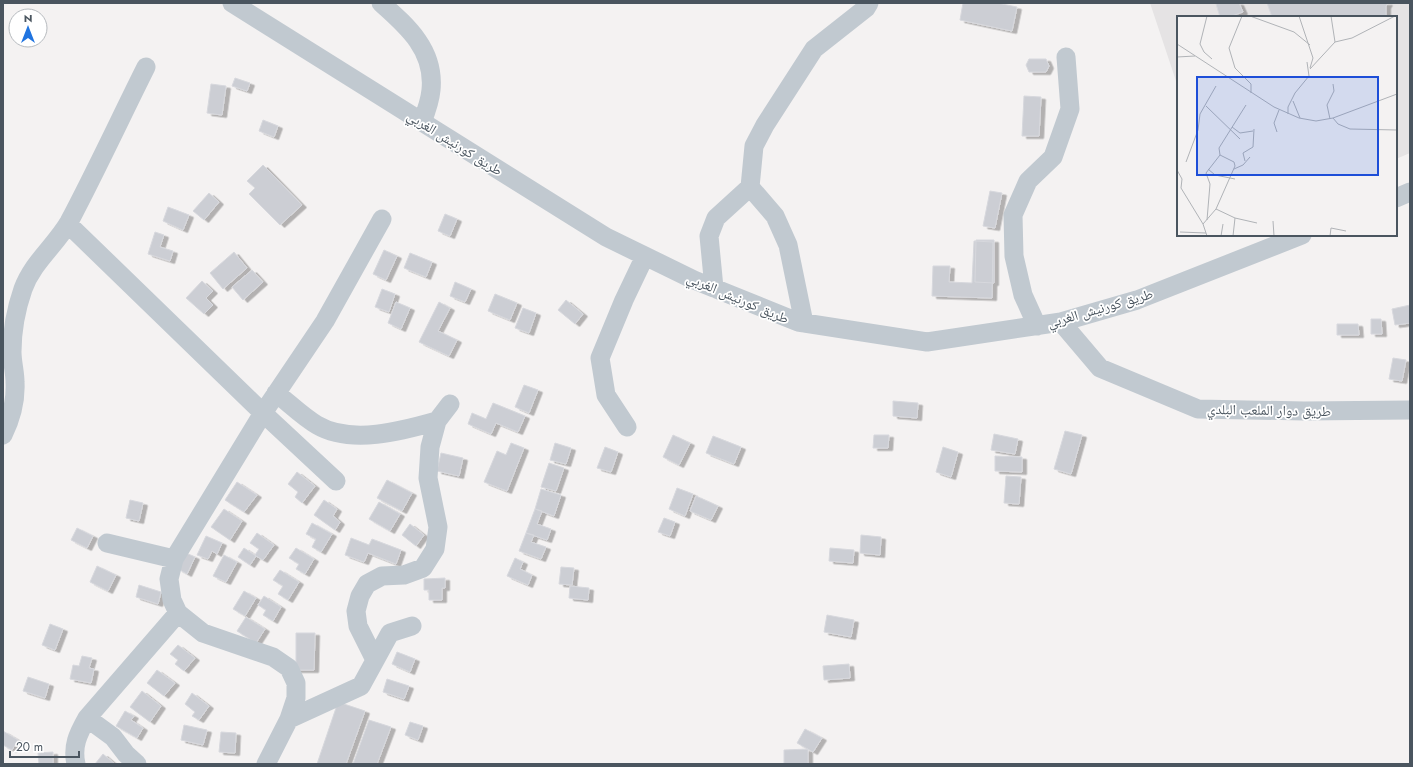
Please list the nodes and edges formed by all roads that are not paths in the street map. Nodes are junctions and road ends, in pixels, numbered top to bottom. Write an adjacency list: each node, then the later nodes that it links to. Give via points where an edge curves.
1 (232, 3): 6 (street, طريق كورنيش الغربي)
2 (381, 3): 6 (street, via 409,30 426,56 431,89)
3 (870, 3): 7 (street, via 814,49 754,146)
4 (1066, 57): 17 (street, via 1070,109 1053,157 1028,181 1013,215 1014,256 1023,295)
5 (146, 67): 11 (street)
6 (422, 122): 13 (street, طريق كورنيش الغربي, via 606,237)
7 (750, 187): 14 (street, via 716,218 709,236); 16 (street, via 775,216 788,245)
8 (1410, 192): 9 (street)
9 (1397, 198)
10 (382, 219): 18 (street, via 325,321)
11 (68, 224): 21 (street); 24 (street, via 29,275 18,304 12,352 16,382 15,398 12,414)
12 (1299, 236): 15 (street, طريق كورنيش الغربي, via 1137,300)
13 (645, 256): 14 (street, طريق كورنيش الغربي); 23 (street, via 600,358 606,395)
14 (714, 288): 16 (street, طريق كورنيش الغربي)
15 (1061, 322): 17 (street, طريق كورنيش الغربي); 20 (street, طريق دوار الملعب البلدي, via 1100,368 1198,409)
16 (804, 323): 17 (street, طريق كورنيش الغربي, via 927,342)
17 (1037, 326)
18 (276, 393): 21 (street); 22 (street, via 317,425 338,434 379,435)
19 (450, 404): 22 (street)
20 (1410, 410)
21 (263, 413): 25 (street); 27 (street)
22 (437, 421): 30 (street, via 430,447 428,478 438,527 435,549 423,568 404,576 382,576 367,584 356,611 358,626)
23 (627, 427)
24 (3, 435)
25 (336, 481)
26 (107, 543): 27 (street)
27 (174, 559): 28 (street, via 169,579 172,600)
28 (178, 613): 31 (street); 32 (street, via 203,634 273,657 288,668 296,683 296,698)
29 (412, 626): 30 (street, via 390,633)
30 (375, 660): 32 (street, via 361,686)
31 (87, 718): 33 (street, via 113,737); 34 (street, via 78,735 74,753)
32 (289, 719): 35 (street)
33 (133, 763)
34 (76, 764)
35 (266, 764)

